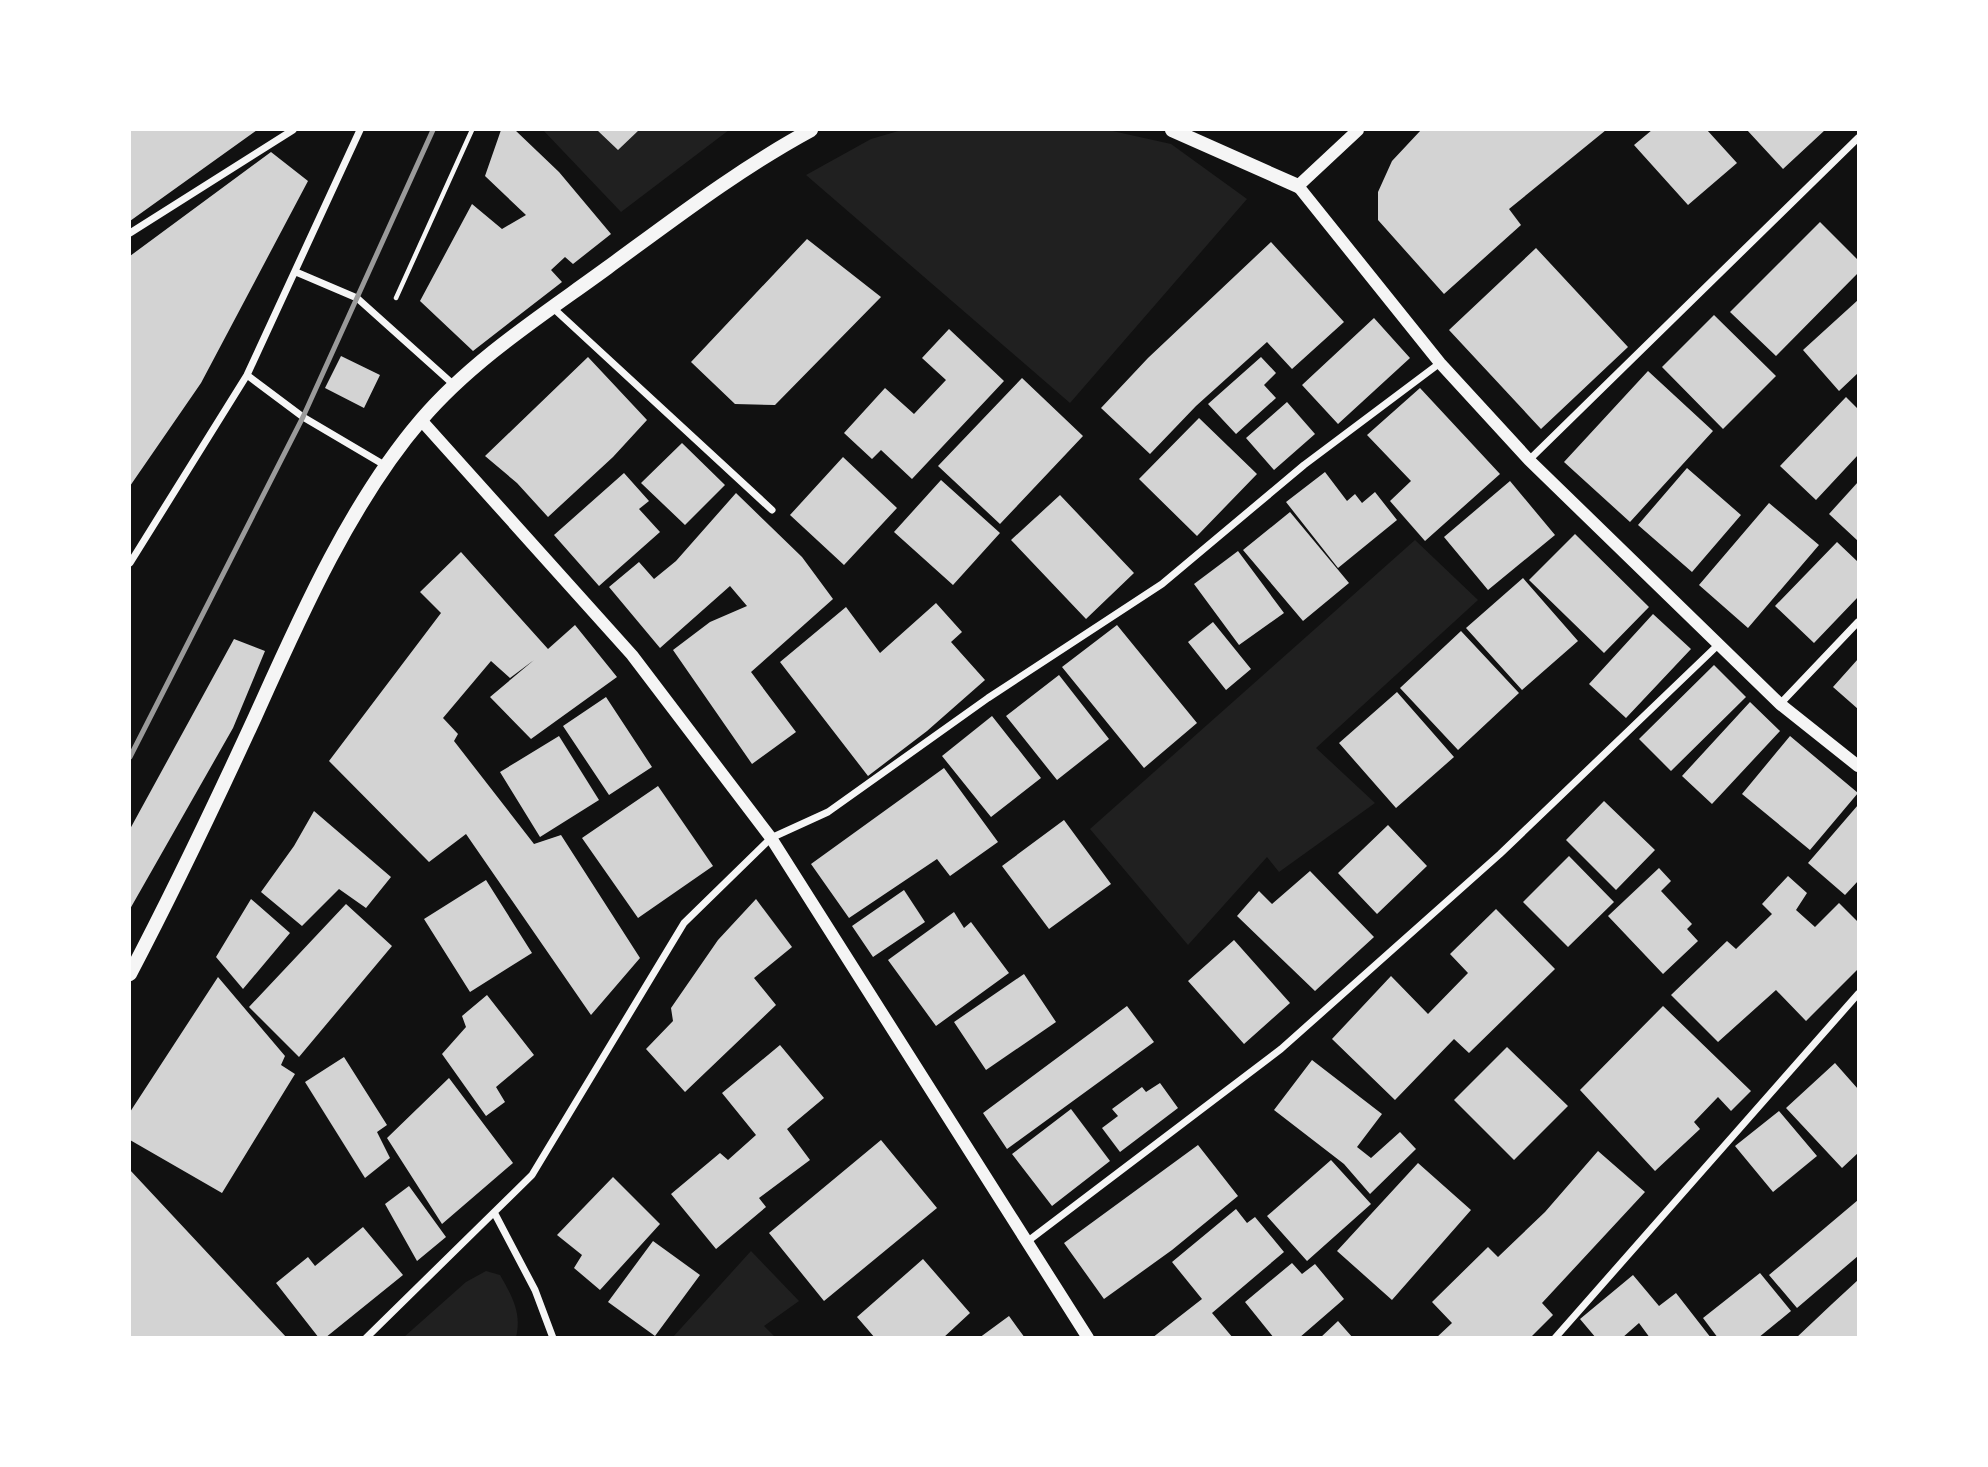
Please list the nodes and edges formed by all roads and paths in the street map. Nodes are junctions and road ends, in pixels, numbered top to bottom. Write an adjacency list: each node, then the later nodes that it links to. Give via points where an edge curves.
1 (293, 130): 9 (street)
2 (360, 130): 10 (street)
3 (472, 130): 12 (path)
4 (811, 130): 11 (main road, via 759,158)
5 (1172, 130): 8 (main road)
6 (1358, 130): 8 (street)
7 (1858, 138): 17 (street)
8 (1298, 186): 13 (street)
9 (130, 233)
10 (296, 272): 12 (street, via 357,298); 14 (street)
11 (552, 307): 15 (main road); 19 (street)
12 (385, 322): 15 (street)
13 (1440, 363): 17 (street); 25 (street, via 1304,465 1162,584 828,812)
14 (247, 374): 18 (street, via 303,416); 20 (street)
15 (454, 385): 16 (main road)
16 (421, 420): 18 (main road); 25 (street, via 632,655)
17 (1529, 460): 22 (street)
18 (386, 466): 26 (main road, via 311,594 187,866)
19 (772, 510)
20 (130, 564)
21 (1858, 622): 23 (street)
22 (1720, 643): 23 (street); 29 (street, via 1500,854 1281,1049)
23 (1780, 704): 24 (street)
24 (1858, 766)
25 (771, 838): 28 (street, via 684,923 531,1175); 29 (street)
26 (130, 974)
27 (1858, 994): 33 (street)
28 (495, 1214): 30 (street); 31 (street, via 536,1290)
29 (1028, 1241): 32 (street)
30 (366, 1338)
31 (553, 1338)
32 (1088, 1338)
33 (1555, 1338)

